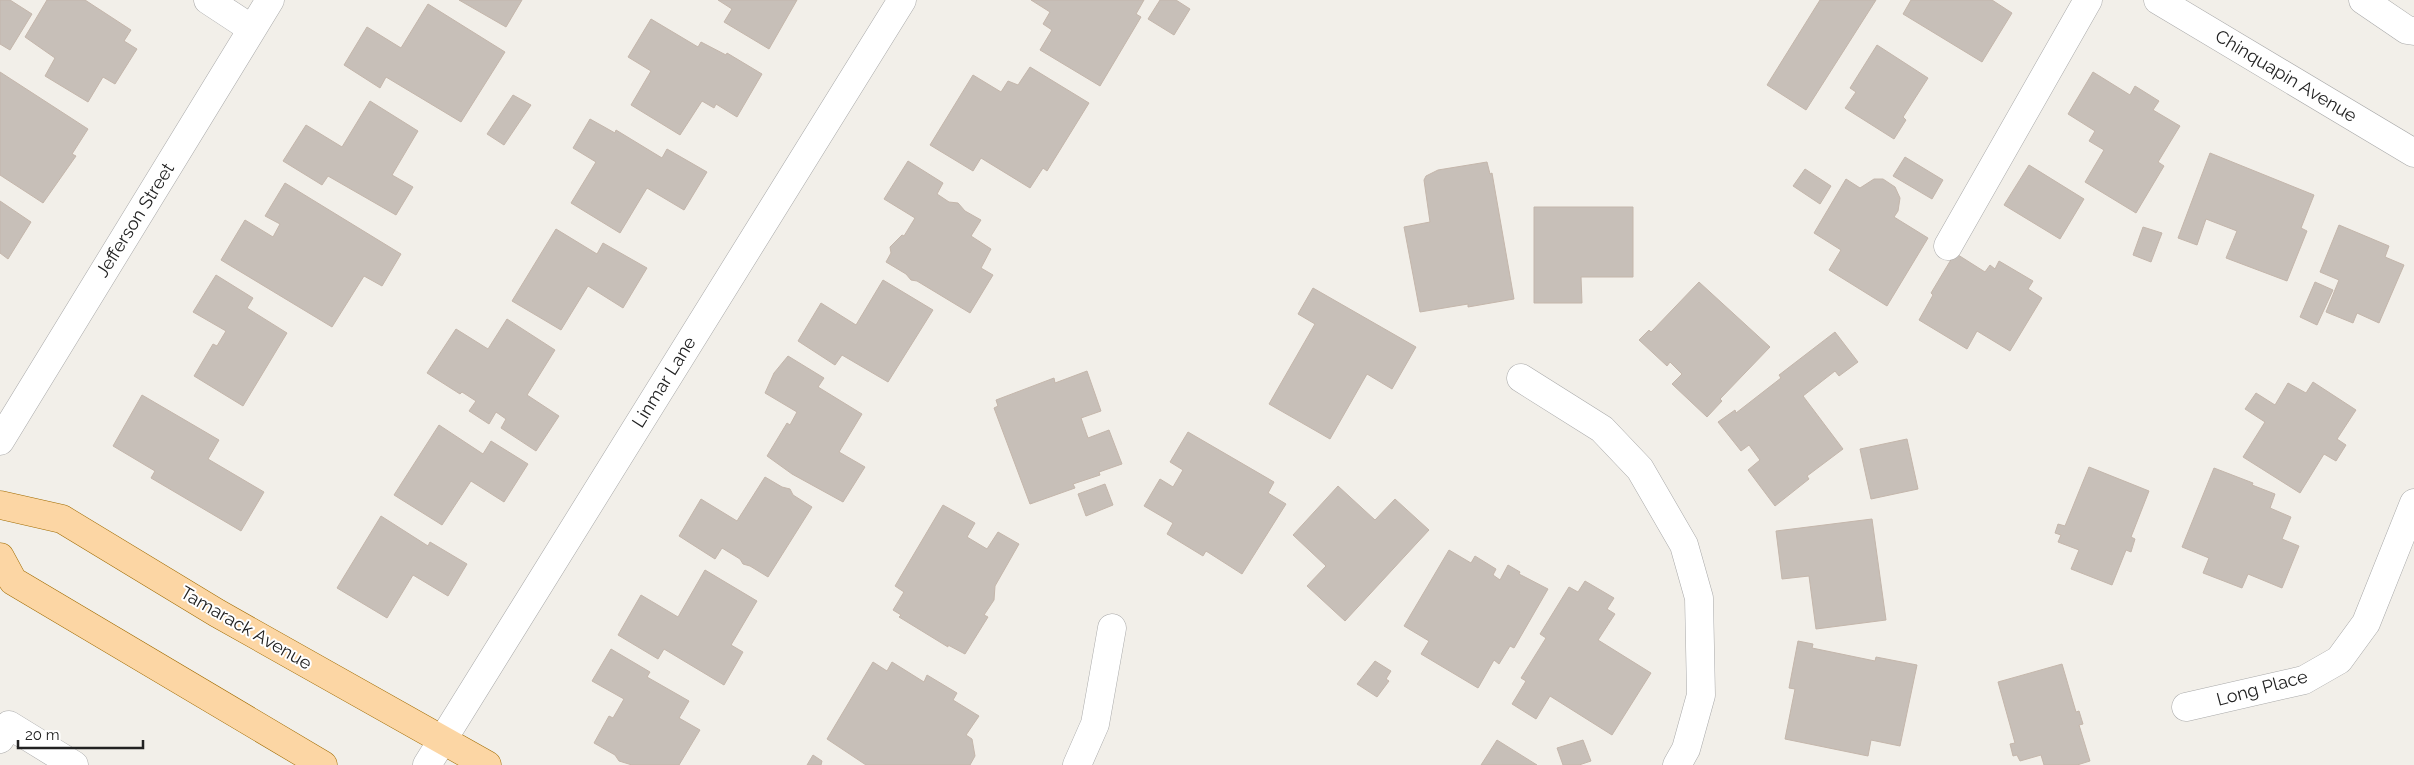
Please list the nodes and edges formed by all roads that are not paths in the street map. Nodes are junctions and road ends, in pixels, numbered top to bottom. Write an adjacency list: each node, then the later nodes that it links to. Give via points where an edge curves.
1 (208, 0): 7 (street)
2 (270, 0): 7 (street, Jefferson Street)
3 (902, 0): 19 (street, Linmar Lane)
4 (2088, 0): 10 (street)
5 (2158, 0): 9 (street, Chinquapin Avenue)
6 (2363, 0): 8 (street)
7 (252, 29): 12 (street, Jefferson Street)
8 (2414, 31)
9 (2414, 153)
10 (1948, 246)
11 (1520, 378): 25 (street, via 1602,429 1640,469 1684,545 1699,598 1701,695 1686,749)
12 (0, 441)
13 (2414, 503): 17 (street, Long Place, via 2366,623 2339,660 2304,680)
14 (0, 505): 19 (main road, Tamarack Avenue, via 62,519 217,613)
15 (0, 557): 21 (main road, via 13,581)
16 (1112, 628): 24 (street, via 1094,724)
17 (2186, 707)
18 (0, 739): 20 (street, via 9,725)
19 (443, 739): 22 (street, Linmar Lane); 23 (main road, Tamarack Avenue)
20 (74, 765)
21 (323, 765)
22 (427, 765)
23 (487, 765)
24 (1077, 765)
25 (1677, 765)

